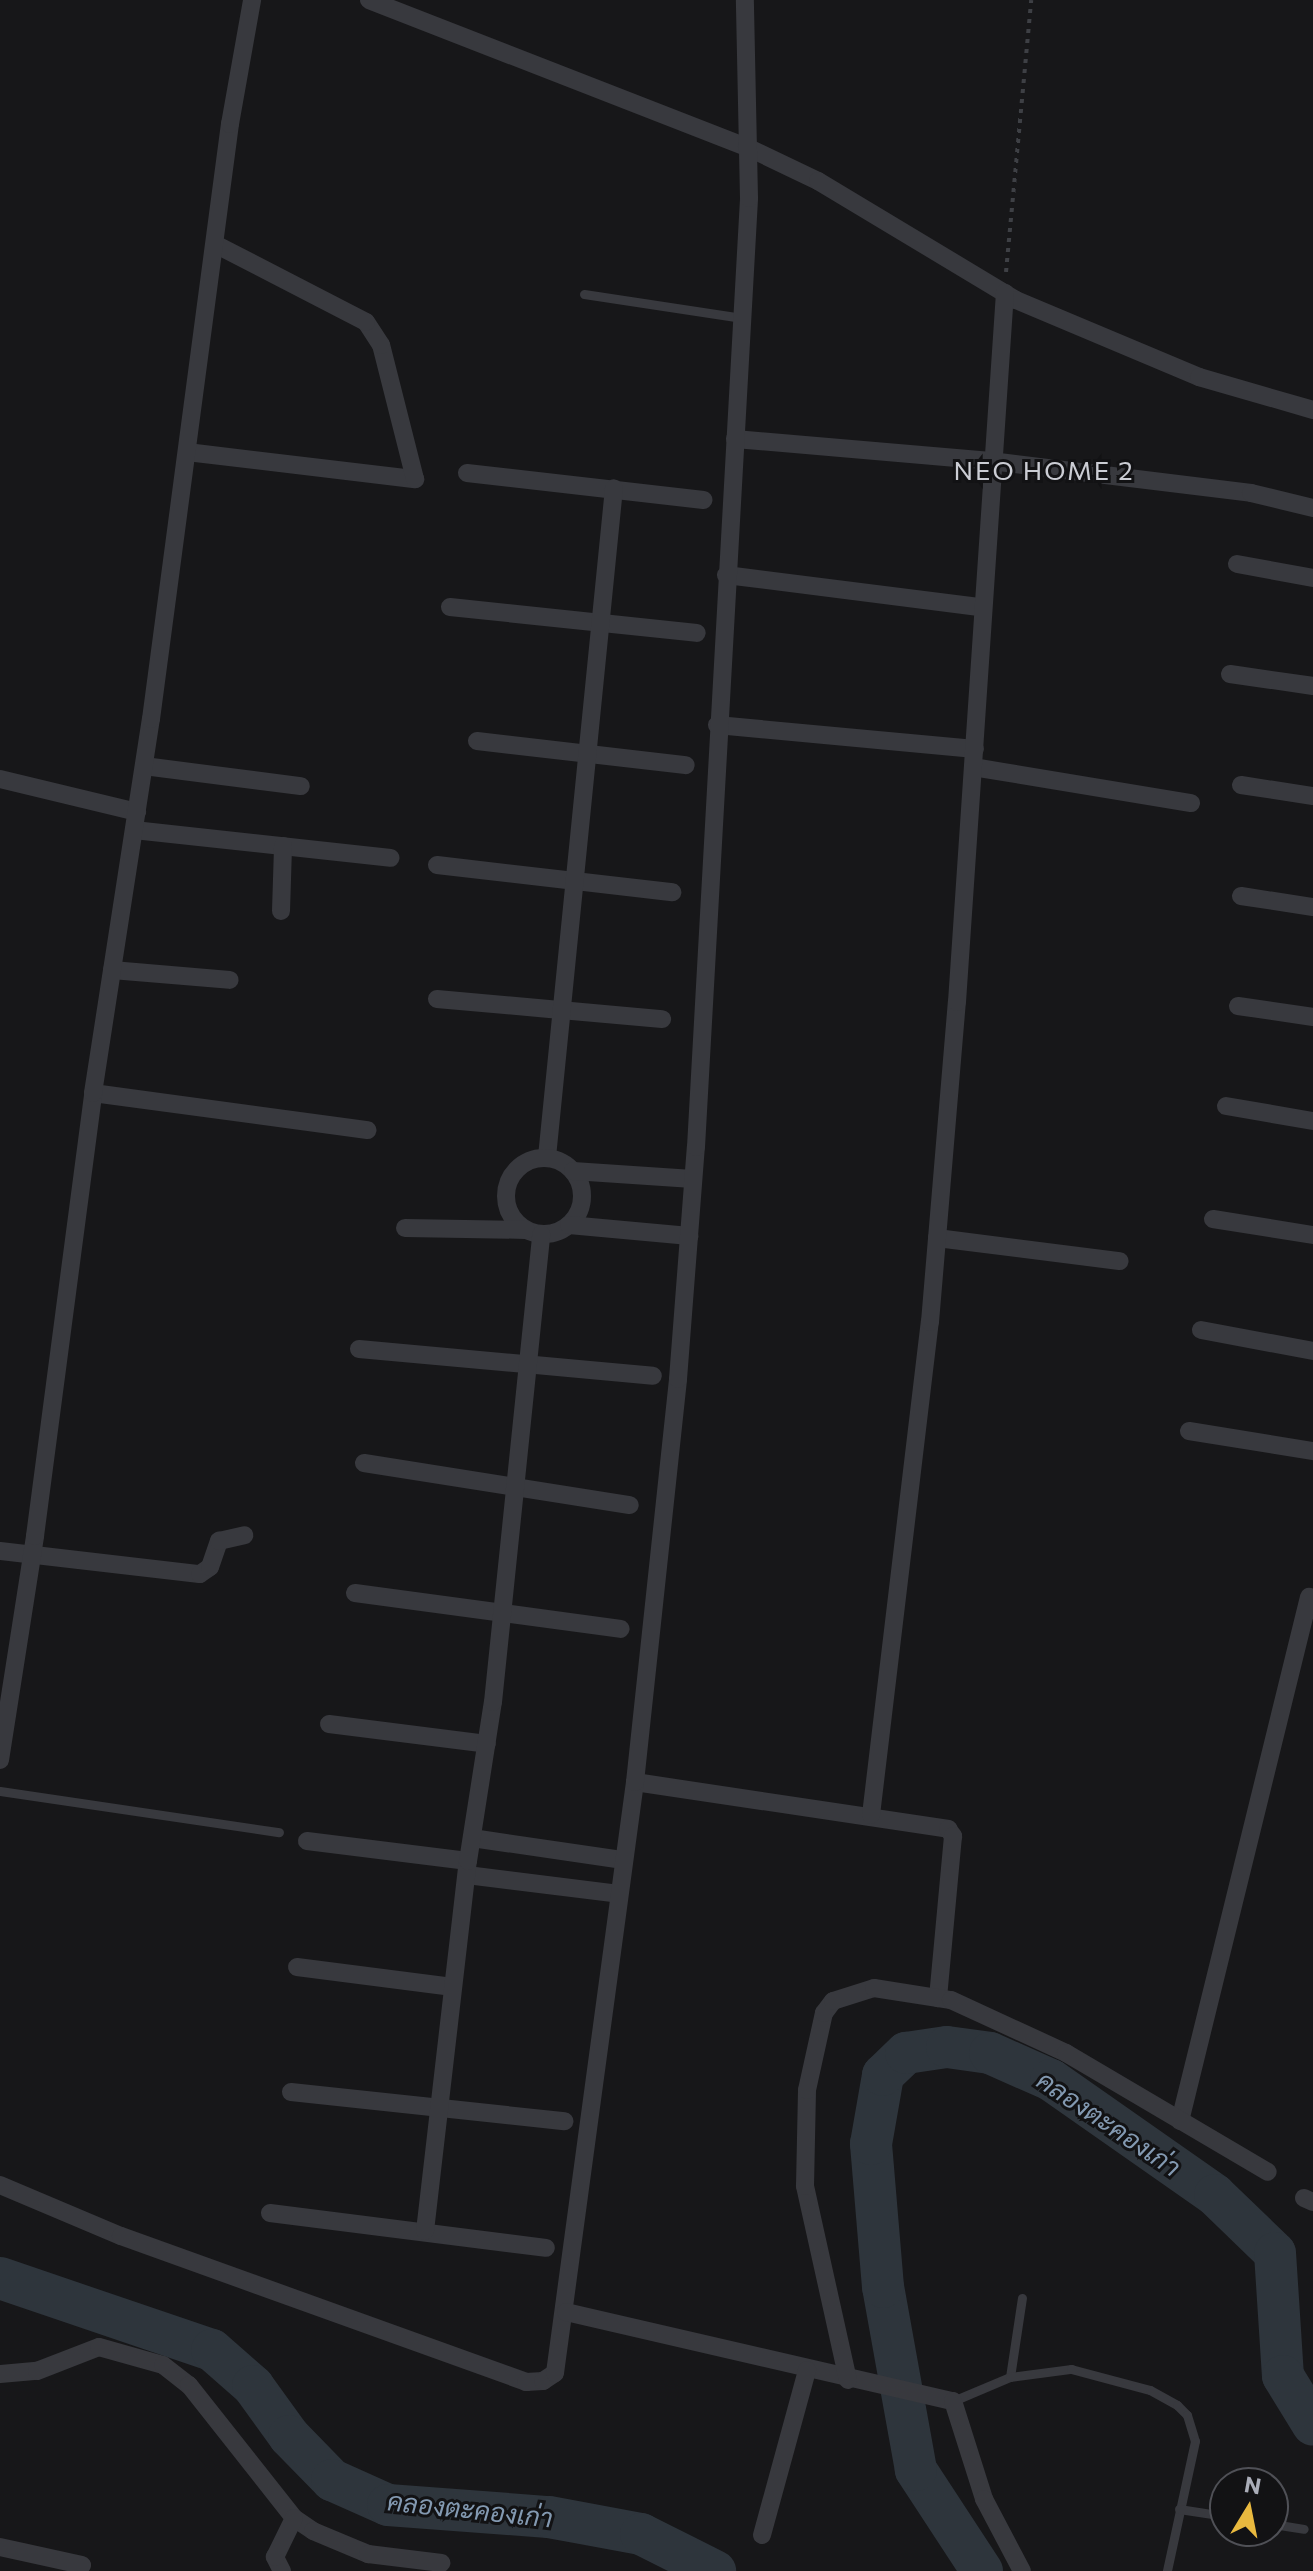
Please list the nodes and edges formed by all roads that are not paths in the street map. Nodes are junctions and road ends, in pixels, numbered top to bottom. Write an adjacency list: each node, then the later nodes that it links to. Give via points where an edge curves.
1 (252, 0): 5 (street)
2 (369, 0): 4 (street)
3 (745, 0): 4 (street)
4 (747, 147): 6 (street, via 818,181); 8 (street)
5 (217, 245): 11 (street); 11 (street, via 366,322 381,345 415,479)
6 (1005, 293): 9 (street, via 1199,377); 12 (street)
7 (584, 294): 8 (lane)
8 (742, 318): 10 (street)
9 (1313, 410)
10 (735, 439): 12 (street); 18 (street)
11 (187, 452): 31 (street)
12 (991, 461): 16 (street, via 1251,493); 21 (street)
13 (467, 473): 14 (street)
14 (614, 488): 15 (street); 22 (street)
15 (703, 500)
16 (1313, 508)
17 (1237, 564): 19 (street)
18 (726, 575): 21 (street); 26 (street)
19 (1313, 578)
20 (450, 607): 22 (street)
21 (981, 607): 29 (street)
22 (600, 622): 23 (street); 28 (street)
23 (697, 633)
24 (1230, 674): 25 (street)
25 (1313, 686)
26 (717, 725): 29 (street); 59 (street)
27 (477, 741): 28 (street)
28 (587, 752): 30 (street); 41 (street)
29 (974, 758): 36 (street); 66 (street)
30 (686, 765)
31 (144, 766): 34 (street); 37 (street)
32 (0, 779): 37 (street)
33 (1241, 785): 35 (street)
34 (301, 786)
35 (1313, 796)
36 (1191, 803)
37 (136, 821): 38 (street); 46 (street)
38 (283, 846): 39 (street); 45 (street)
39 (390, 858)
40 (437, 865): 41 (street)
41 (574, 884): 42 (street); 50 (street)
42 (672, 892)
43 (1241, 896): 44 (street)
44 (1313, 907)
45 (281, 911)
46 (112, 970): 47 (street); 53 (street)
47 (230, 980)
48 (437, 999): 50 (street)
49 (1238, 1006): 51 (street)
50 (561, 1012): 52 (street); 57 (street)
51 (1313, 1017)
52 (662, 1019)
53 (93, 1093): 56 (street); 80 (street)
54 (1226, 1106): 55 (street)
55 (1313, 1121)
56 (368, 1130)
57 (547, 1157): 58 (street); 63 (street, via 518,1166 509,1178 507,1207)
58 (573, 1171): 59 (street); 61 (street, via 582,1199)
59 (693, 1179): 65 (street)
60 (1213, 1219): 64 (street)
61 (569, 1225): 63 (street); 65 (street)
62 (405, 1228): 63 (street)
63 (533, 1232): 71 (street)
64 (1313, 1235)
65 (689, 1236): 90 (street)
66 (937, 1238): 67 (street); 92 (street)
67 (1120, 1261)
68 (1201, 1330): 70 (street)
69 (359, 1349): 71 (street)
70 (1313, 1351)
71 (528, 1362): 72 (street); 76 (street)
72 (653, 1376)
73 (1189, 1431): 74 (street)
74 (1313, 1451)
75 (364, 1463): 76 (street)
76 (515, 1489): 77 (street); 83 (street)
77 (630, 1505)
78 (244, 1535): 80 (street, via 219,1541 210,1567 200,1574)
79 (0, 1551): 80 (street)
80 (32, 1555): 85 (street)
81 (355, 1593): 83 (street)
82 (1309, 1597): 105 (street)
83 (503, 1611): 84 (street); 88 (street)
84 (621, 1629)
85 (9, 1639): 87 (street)
86 (329, 1724): 88 (street)
87 (2, 1731): 89 (street)
88 (487, 1744): 94 (street)
89 (0, 1760)
90 (635, 1782): 92 (street); 96 (street)
91 (0, 1791): 93 (lane)
92 (871, 1815): 101 (street, via 948,1829 953,1836)
93 (279, 1832)
94 (472, 1838): 96 (street); 97 (street)
95 (307, 1841): 97 (street)
96 (623, 1860): 98 (street)
97 (467, 1868): 98 (street); 100 (street)
98 (619, 1894): 112 (street)
99 (297, 1967): 100 (street)
100 (453, 1987): 103 (street)
101 (938, 1998): 105 (street, via 1066,2053); 116 (street, via 874,1988 833,2001 824,2013 807,2090 805,2186)
102 (291, 2092): 103 (street)
103 (437, 2107): 104 (street); 109 (street)
104 (564, 2121)
105 (1180, 2121): 106 (street)
106 (1268, 2172)
107 (0, 2185): 112 (street, via 121,2236 526,2382 543,2381 555,2373)
108 (270, 2213): 109 (street)
109 (425, 2231): 110 (street)
110 (546, 2248)
111 (1022, 2298): 115 (lane)
112 (566, 2312): 113 (street)
113 (807, 2370): 116 (street); 123 (street)
114 (0, 2374): 120 (street, via 37,2371 99,2347 163,2365 189,2385)
115 (1010, 2377): 117 (lane); 118 (lane, via 1071,2369 1150,2390 1177,2405 1187,2415 1195,2441)
116 (848, 2380): 117 (street)
117 (945, 2399): 128 (street, via 984,2499)
118 (1179, 2509): 119 (lane); 129 (lane)
119 (1209, 2514)
120 (294, 2518): 125 (street, via 368,2554); 127 (street, via 275,2557)
121 (1289, 2527): 122 (lane)
122 (1304, 2529)
123 (762, 2535)
124 (0, 2547): 126 (street)
125 (441, 2563)
126 (82, 2565)
127 (282, 2571)
128 (1022, 2571)
129 (1167, 2571)

